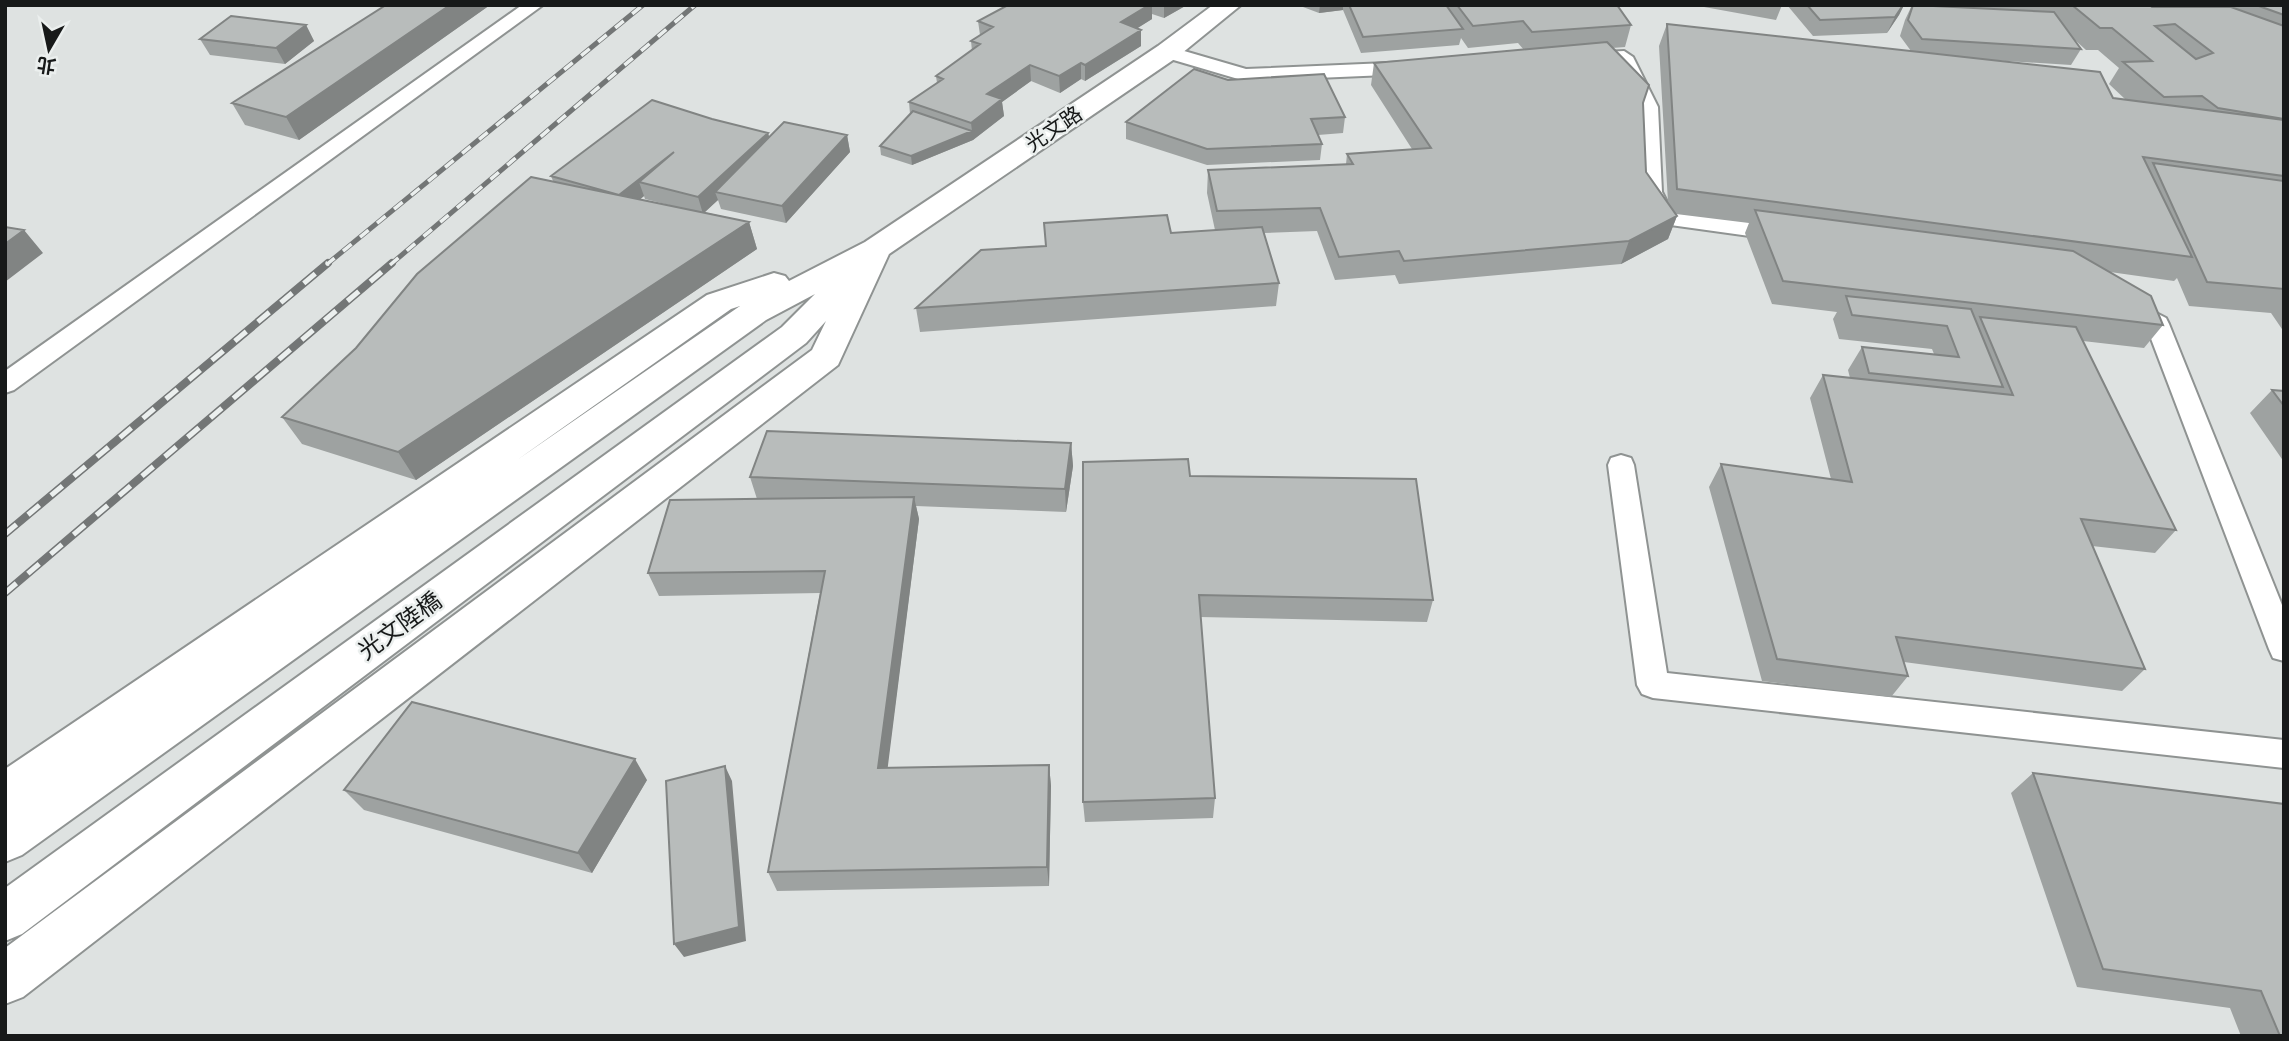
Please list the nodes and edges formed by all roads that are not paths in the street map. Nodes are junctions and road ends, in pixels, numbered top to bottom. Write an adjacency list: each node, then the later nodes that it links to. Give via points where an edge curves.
1 (534, 5): 9 (lane)
2 (1229, 5): 3 (street, 光文路)
3 (1167, 52): 5 (lane, via 1245,75); 7 (street, 光文路)
4 (1556, 61): 6 (lane, via 1624,57 1648,107 1651,192 1664,218)
5 (1434, 66)
6 (1811, 237)
7 (876, 249): 13 (street, via 719,302); 14 (street, via 754,312); 15 (street, 光文陸橋, via 794,335); 16 (street, via 826,357)
8 (2109, 295): 11 (lane, via 2157,324)
9 (5, 384)
10 (1622, 465): 12 (lane, via 1653,685)
11 (2284, 649)
12 (2284, 754)
13 (5, 795)
14 (5, 840)
15 (5, 917)
16 (5, 979)

